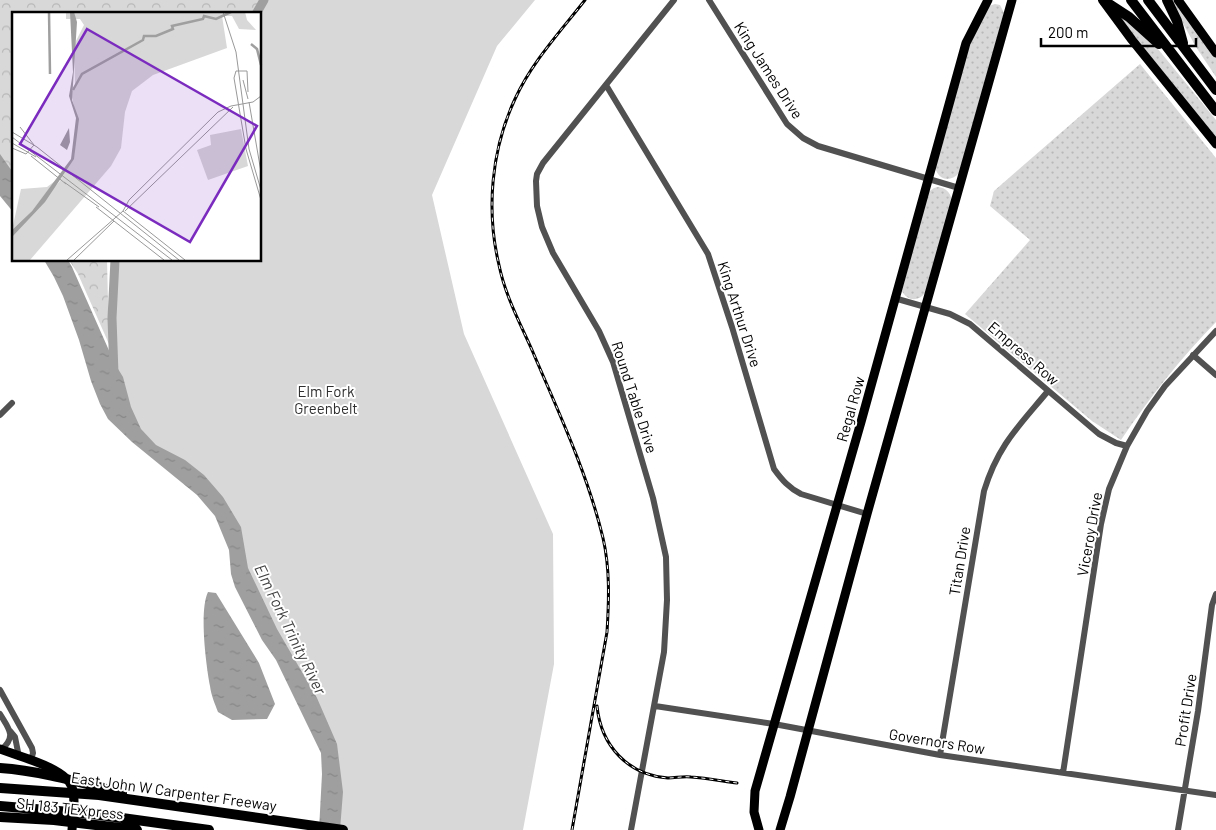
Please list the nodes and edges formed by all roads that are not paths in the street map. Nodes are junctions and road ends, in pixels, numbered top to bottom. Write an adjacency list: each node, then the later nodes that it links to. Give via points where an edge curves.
1 (674, 0): 13 (street, Round Table Drive)
2 (709, 0): 17 (street, King James Drive, via 786,124 796,133 818,146)
3 (988, 0): 17 (main road, Regal Row, via 966,43)
4 (1103, 0): 12 (highway, via 1129,17); 16 (main road)
5 (1131, 0): 12 (highway)
6 (1148, 0): 10 (highway)
7 (1167, 0): 10 (highway)
8 (1178, 0): 11 (main road)
9 (1010, 1): 18 (main road)
10 (1185, 49): 14 (highway)
11 (1216, 53)
12 (1174, 58): 15 (highway)
13 (606, 85): 28 (street, King Arthur Drive, via 708,254 774,469 791,489); 32 (street, Round Table Drive, via 540,167 536,178 536,197 550,246 613,362 656,509 668,585 666,631)
14 (1216, 90)
15 (1216, 111)
16 (1216, 144)
17 (928, 178): 18 (street, King James Drive); 19 (main road, Regal Row)
18 (959, 188): 20 (main road)
19 (894, 298): 20 (street, Empress Row); 28 (main road, Regal Row)
20 (926, 307): 24 (street, Empress Row, via 970,324); 29 (main road)
21 (1216, 331): 22 (street, Viceroy Drive)
22 (1193, 355): 23 (street); 27 (street, Viceroy Drive, via 1165,386)
23 (1216, 375)
24 (1048, 391): 27 (street, Empress Row, via 1105,438); 38 (street, Titan Drive, via 1000,452 984,491)
25 (12, 403): 26 (street)
26 (0, 415)
27 (1127, 446): 42 (street, Viceroy Drive, via 1109,489 1101,524)
28 (836, 505): 29 (street, King Arthur Drive); 34 (main road, Regal Row)
29 (867, 514): 36 (main road)
30 (1216, 594): 44 (street, Profit Drive)
31 (0, 690): 40 (street, via 32,748)
32 (655, 706): 34 (street, Governors Row); 53 (street, Round Table Drive)
33 (0, 714): 35 (street)
34 (774, 724): 36 (street, Governors Row); 54 (main road, Regal Row, via 755,791 754,812)
35 (10, 730): 37 (street, via 10,742); 39 (street, via 15,737)
36 (808, 731): 38 (street, Governors Row); 55 (main road)
37 (0, 749): 39 (main road)
38 (940, 755): 42 (street, Governors Row)
39 (19, 757): 40 (main road)
40 (32, 760): 49 (main road, via 59,772 70,782 74,794)
41 (0, 768): 46 (highway, via 27,770)
42 (1063, 773): 44 (street, Governors Row)
43 (0, 788): 46 (highway, East John W Carpenter Freeway, via 65,792)
44 (1184, 790): 45 (street, Governors Row); 56 (street, Profit Drive)
45 (1216, 795)
46 (169, 805): 52 (highway, East John W Carpenter Freeway)
47 (0, 806): 51 (highway, SH 183 TEXpress, via 93,814)
48 (0, 817): 50 (highway, SH 183 TEXpress)
49 (72, 830)
50 (137, 830)
51 (208, 830)
52 (344, 830)
53 (631, 830)
54 (759, 830)
55 (780, 830)
56 (1178, 830)

